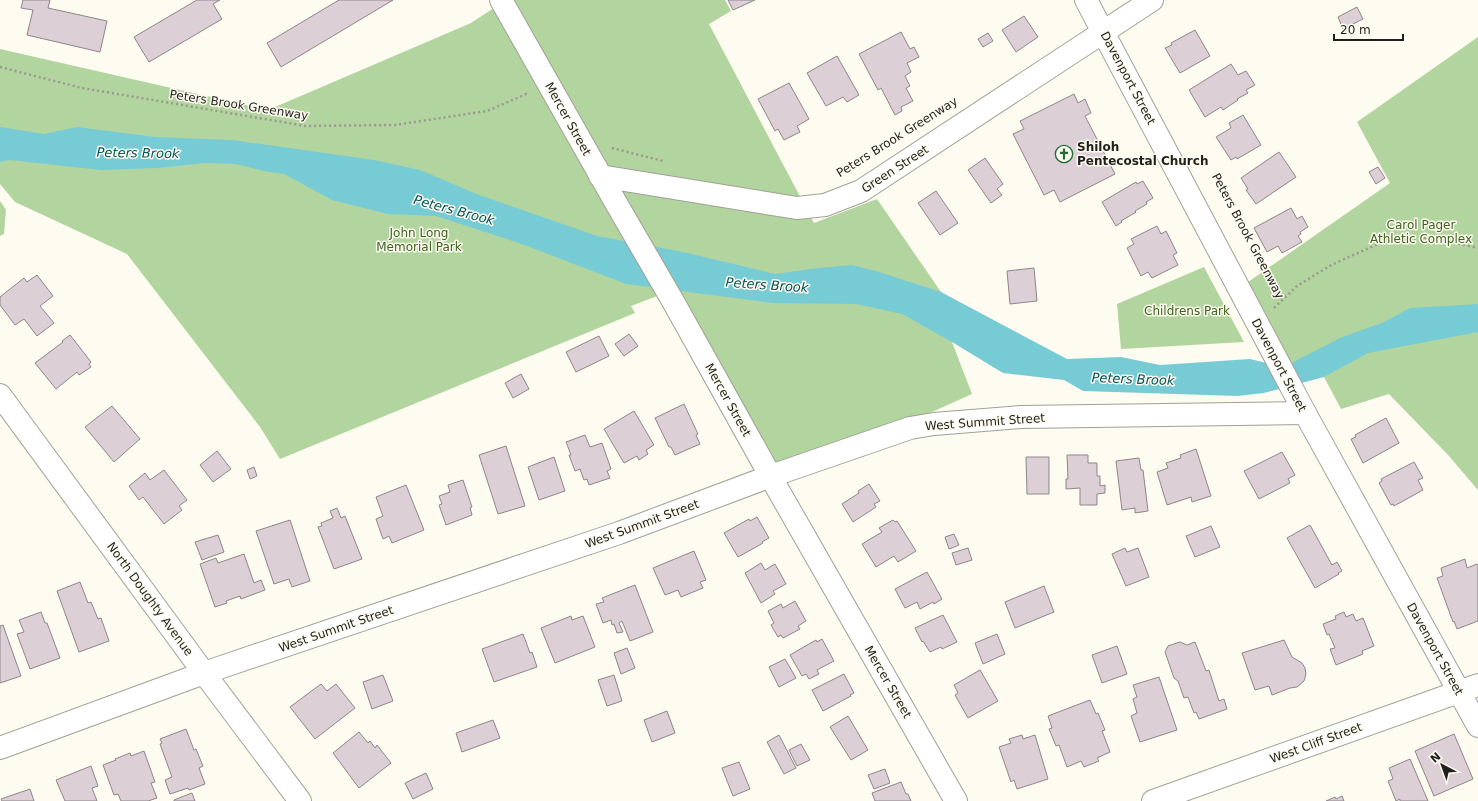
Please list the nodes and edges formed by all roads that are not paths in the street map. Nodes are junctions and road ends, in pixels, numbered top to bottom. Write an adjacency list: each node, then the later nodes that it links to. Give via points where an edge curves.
1 (501, 0): 5 (street, Mercer Street)
2 (1086, 0): 4 (street, Davenport Street)
3 (1152, 0): 4 (street, Green Street)
4 (1103, 32): 5 (street, Green Street, via 861,191 825,205 798,208); 7 (street, Davenport Street)
5 (600, 176): 8 (street, Mercer Street)
6 (0, 396): 9 (street, North Doughty Avenue)
7 (1305, 413): 8 (street, West Summit Street, via 1021,417 934,424 910,428); 10 (street, Davenport Street)
8 (771, 476): 9 (street, West Summit Street, via 619,533); 14 (street, Mercer Street)
9 (204, 673): 12 (street, West Summit Street); 13 (street, North Doughty Avenue)
10 (1469, 689): 11 (street, Davenport Street); 15 (street, West Cliff Street)
11 (1478, 726)
12 (0, 748)
13 (300, 801)
14 (956, 801)
15 (1153, 801)

